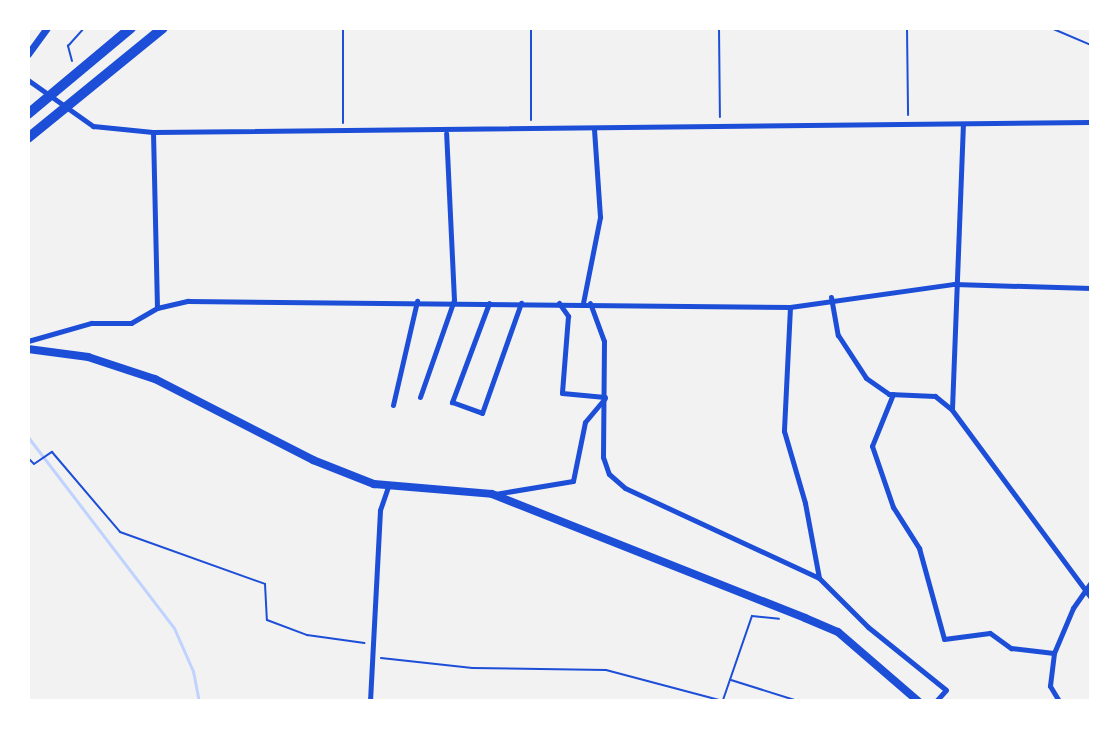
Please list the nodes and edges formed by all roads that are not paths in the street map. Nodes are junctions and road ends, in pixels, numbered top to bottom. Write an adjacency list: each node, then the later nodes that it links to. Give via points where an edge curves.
1 (47, 28): 4 (street)
2 (131, 28): 6 (highway)
3 (159, 31): 12 (highway)
4 (28, 54)
5 (28, 80): 10 (street, via 93,126)
6 (28, 114)
7 (1089, 122): 8 (street)
8 (963, 124): 9 (street); 13 (street)
9 (594, 128): 11 (street); 21 (street, via 600,217)
10 (153, 132): 11 (street); 23 (street)
11 (446, 133): 16 (street)
12 (28, 138)
13 (954, 284): 14 (street); 15 (street); 30 (street)
14 (1091, 288)
15 (831, 297): 22 (street); 26 (street, via 838,335 866,378)
16 (454, 300): 17 (street); 18 (street); 27 (street)
17 (417, 301): 23 (street, via 188,301); 29 (street)
18 (489, 303): 19 (street); 19 (street, via 452,402 482,413)
19 (521, 303): 20 (street)
20 (559, 303): 21 (street); 28 (street, via 568,316 562,393)
21 (586, 303): 22 (street); 28 (street, via 604,341)
22 (790, 307): 33 (street, via 784,431)
23 (157, 308): 24 (street, via 131,323 91,323)
24 (28, 341)
25 (28, 349): 31 (main road, via 88,357 155,379 313,460)
26 (893, 394): 30 (street, via 935,396); 36 (street, via 872,446 893,507 919,548 944,639 990,633 1011,648)
27 (420, 397)
28 (606, 397): 32 (street, via 585,422 573,481); 33 (street, via 603,457 609,474 625,488)
29 (393, 405)
30 (952, 410): 35 (street)
31 (388, 487): 32 (main road); 37 (street, via 380,510)
32 (492, 494): 38 (main road, via 838,632)
33 (819, 578): 39 (street, via 868,627 946,690)
34 (1091, 582): 35 (street)
35 (1088, 596): 36 (street, via 1073,608)
36 (1054, 653): 40 (street, via 1050,686)
37 (370, 701)
38 (918, 701)
39 (936, 701)
40 (1059, 701)

